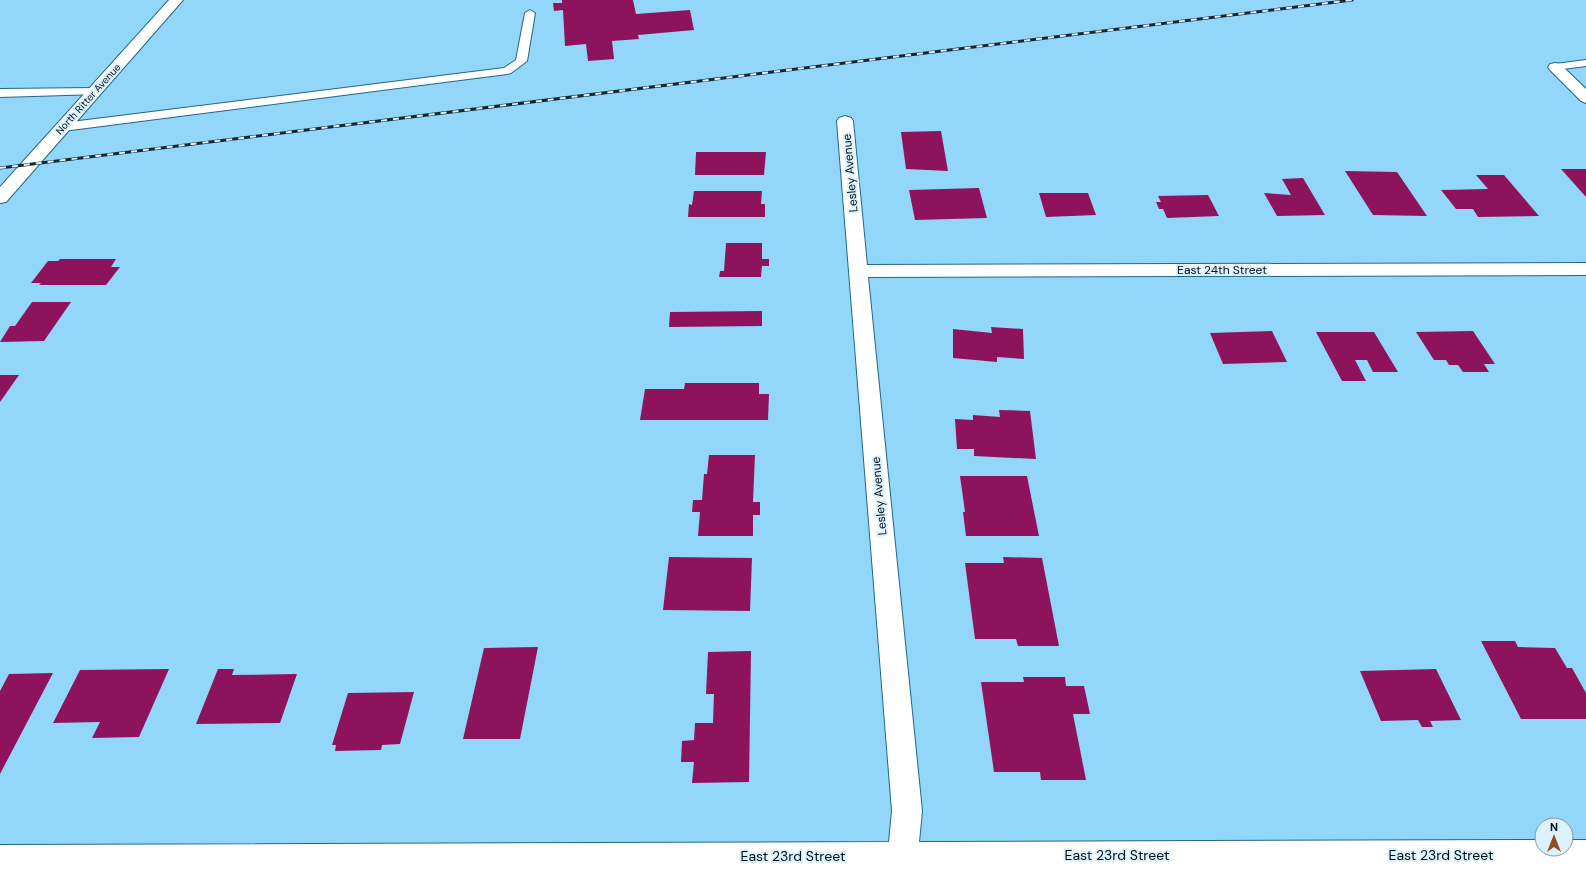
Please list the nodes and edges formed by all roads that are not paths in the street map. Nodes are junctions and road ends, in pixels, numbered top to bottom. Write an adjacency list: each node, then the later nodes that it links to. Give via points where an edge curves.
1 (176, 0): 5 (street, North Ritter Avenue)
2 (530, 13): 9 (lane, via 521,61 507,71)
3 (1586, 63): 4 (lane)
4 (1555, 67): 7 (street)
5 (94, 92): 6 (lane); 9 (street, North Ritter Avenue)
6 (0, 93)
7 (1586, 98)
8 (845, 122): 12 (street, Lesley Avenue)
9 (63, 127): 10 (street, North Ritter Avenue)
10 (0, 198)
11 (1586, 269): 12 (street, East 24th Street)
12 (858, 271): 15 (street, Lesley Avenue, via 907,811)
13 (1586, 854): 15 (street, East 23rd Street)
14 (0, 860): 15 (street, East 23rd Street)
15 (900, 862)

